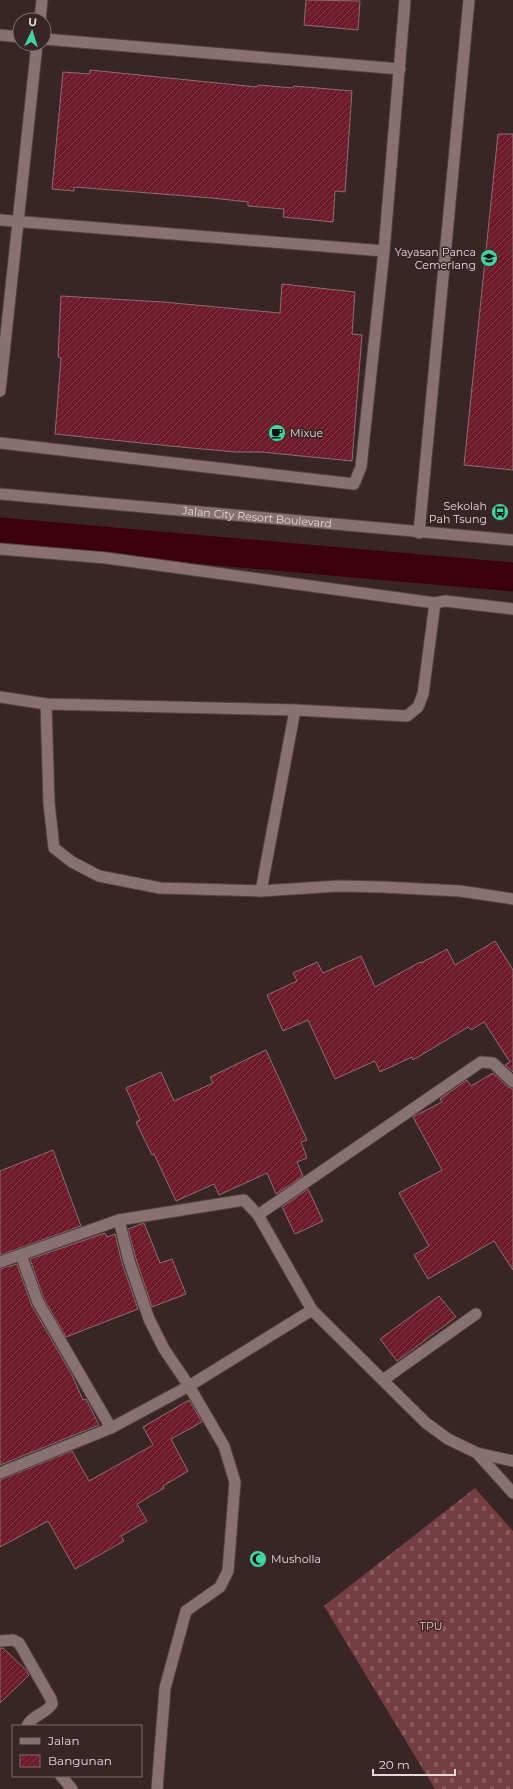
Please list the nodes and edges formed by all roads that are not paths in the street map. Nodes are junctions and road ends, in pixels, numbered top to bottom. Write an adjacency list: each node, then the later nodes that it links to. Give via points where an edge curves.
1 (42, 0): 4 (street)
2 (405, 0): 9 (street)
3 (469, 0): 16 (street)
4 (41, 12)
5 (0, 35): 6 (street)
6 (12, 36)
7 (52, 40): 9 (street)
8 (36, 52): 11 (street)
9 (400, 70): 12 (street)
10 (0, 220): 11 (street)
11 (18, 222): 12 (street); 13 (street)
12 (384, 251): 14 (street, via 361,467 354,484)
13 (0, 392)
14 (0, 443)
15 (0, 494): 16 (street, Jalan City Resort Boulevard)
16 (419, 533): 17 (street, Jalan City Resort Boulevard)
17 (513, 540)
18 (0, 549): 19 (street, via 106,558)
19 (435, 603): 20 (street, via 445,601); 23 (street, via 423,694 418,707 406,716)
20 (513, 608)
21 (0, 697): 22 (street)
22 (46, 704): 23 (street); 24 (street, via 49,803 54,848 72,862 99,876 160,888)
23 (295, 710): 24 (street)
24 (261, 891): 25 (street, via 338,886 383,887 460,891)
25 (513, 899)
26 (513, 1082): 27 (street, via 493,1063 481,1062)
27 (258, 1215): 28 (street, via 244,1200); 31 (street)
28 (119, 1220): 29 (street); 34 (street, via 129,1261 149,1319 164,1349)
29 (20, 1255): 30 (street); 35 (street, via 38,1302)
30 (0, 1262)
31 (312, 1310): 33 (street); 34 (street)
32 (476, 1314): 33 (street)
33 (383, 1380): 36 (street, via 426,1423 448,1440)
34 (189, 1386): 35 (street); 44 (street, via 224,1446 235,1482 228,1571 220,1587 186,1611 167,1680)
35 (110, 1428): 38 (street)
36 (477, 1453): 37 (street); 39 (street)
37 (513, 1461)
38 (0, 1473)
39 (513, 1493)
40 (0, 1641): 41 (street, via 13,1640 19,1643 51,1699 49,1709)
41 (28, 1725)
42 (62, 1777): 43 (street)
43 (72, 1789)
44 (156, 1789)

